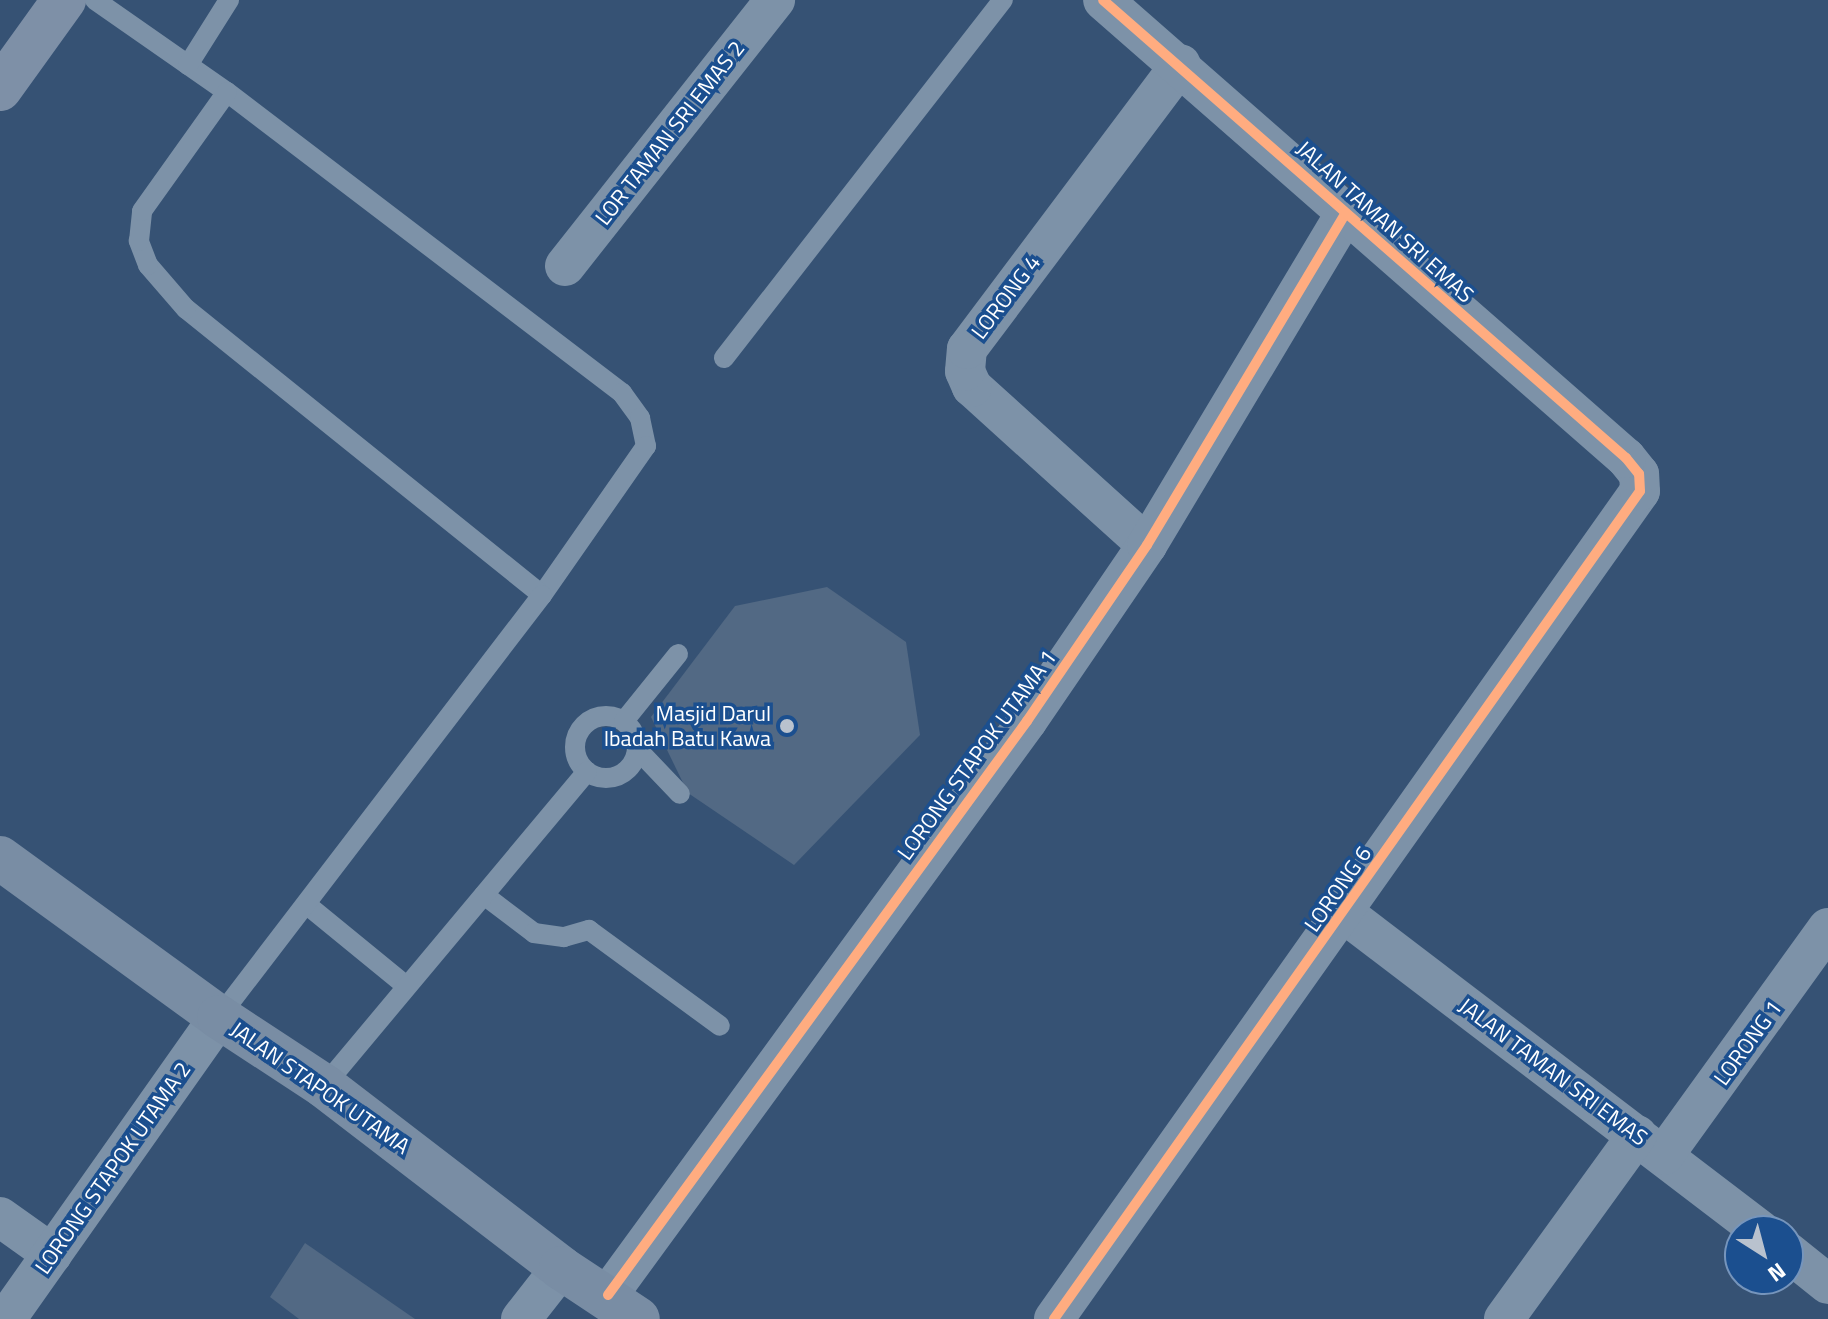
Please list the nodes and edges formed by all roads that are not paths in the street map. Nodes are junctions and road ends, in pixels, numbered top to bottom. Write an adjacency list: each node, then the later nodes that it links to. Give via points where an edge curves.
1 (64, 0): 9 (highway)
2 (95, 0): 8 (lane)
3 (229, 0): 8 (lane)
4 (775, 0): 12 (street, LOR TAMAN SRI EMAS 2)
5 (1003, 0): 13 (lane)
6 (1112, 3): 7 (street, JALAN TAMAN SRI EMAS)
7 (1181, 64): 11 (street, JALAN TAMAN SRI EMAS); 15 (street, LORONG 4, via 967,349 965,371 972,387)
8 (188, 65): 10 (lane)
9 (0, 89)
10 (227, 92): 16 (lane, via 142,211 139,241 148,265 186,309); 16 (lane, via 622,393 640,418 646,446)
11 (1344, 216): 14 (street, JALAN TAMAN SRI EMAS); 15 (street, LORONG STAPOK UTAMA 1)
12 (565, 266)
13 (724, 358)
14 (1639, 474): 25 (street, LORONG 6, via 1640,491)
15 (1147, 545): 38 (street, LORONG STAPOK UTAMA 1)
16 (542, 595): 24 (lane)
17 (678, 654): 18 (lane)
18 (624, 721): 19 (lane); 20 (lane, via 596,717 580,728 574,747)
19 (637, 749): 20 (lane, via 623,773 605,778); 21 (lane)
20 (587, 772): 23 (lane)
21 (680, 794)
22 (0, 858): 28 (main road, JALAN STAPOK UTAMA)
23 (484, 895): 27 (lane); 29 (lane, via 534,933 564,937 589,930)
24 (306, 904): 27 (lane); 28 (lane)
25 (1345, 914): 31 (street, JALAN TAMAN SRI EMAS); 41 (street, LORONG 6)
26 (1828, 928): 31 (street, LORONG 1)
27 (405, 985): 30 (lane)
28 (219, 1017): 30 (main road, JALAN STAPOK UTAMA); 34 (street, LORONG STAPOK UTAMA 2)
29 (720, 1026)
30 (324, 1086): 36 (main road, JALAN STAPOK UTAMA)
31 (1650, 1145): 32 (street, JALAN TAMAN SRI EMAS); 42 (street, LORONG 1)
32 (1740, 1215)
33 (0, 1217): 34 (street)
34 (52, 1254): 39 (street, LORONG STAPOK UTAMA 2)
35 (1804, 1265): 37 (street)
36 (561, 1268): 38 (main road, JALAN STAPOK UTAMA); 40 (street)
37 (1828, 1284)
38 (623, 1307)
39 (6, 1319)
40 (521, 1319)
41 (1054, 1319)
42 (1504, 1319)

